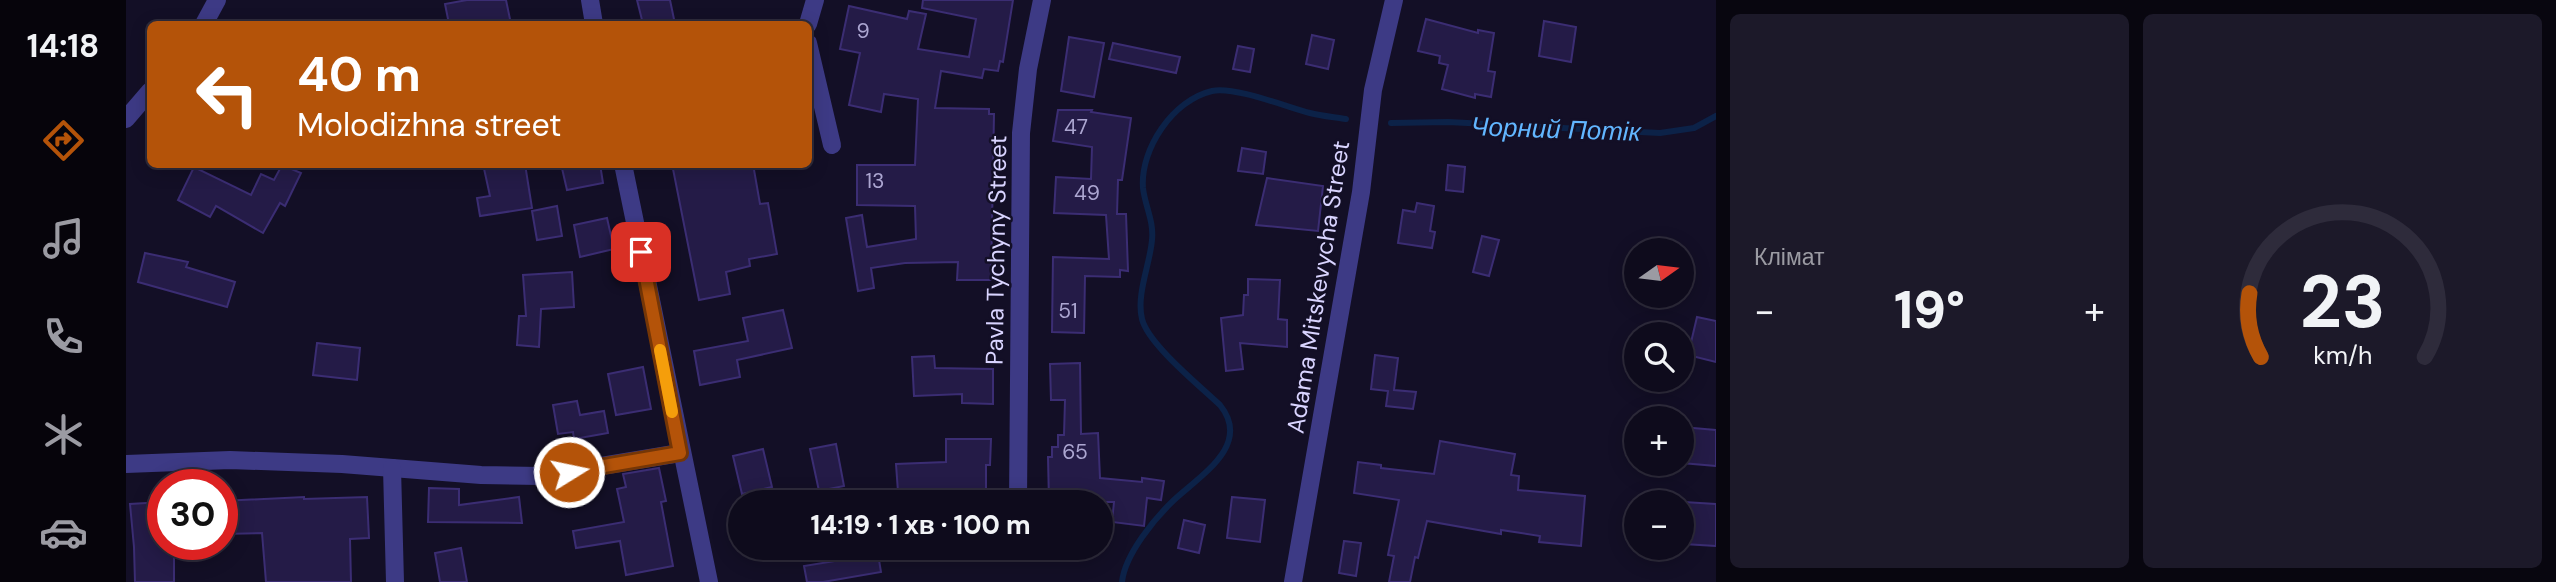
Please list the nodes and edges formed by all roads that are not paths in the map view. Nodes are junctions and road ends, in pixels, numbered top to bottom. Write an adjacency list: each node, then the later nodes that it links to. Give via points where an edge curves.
1 (217, 0): 6 (street)
2 (590, 0): 7 (street)
3 (815, 0): 8 (street)
4 (1042, 0): 17 (street, Pavla Tychyny Street, via 1021,133)
5 (1394, 0): 20 (street, Adama Mitskevycha Street, via 1370,108 1361,192)
6 (206, 21)
7 (594, 21)
8 (809, 21)
9 (812, 60): 12 (street)
10 (147, 95): 11 (street)
11 (126, 119)
12 (832, 145)
13 (624, 168): 14 (street)
14 (680, 453): 16 (street, via 541,476); 19 (street)
15 (126, 464): 16 (street, via 230,460)
16 (392, 468): 18 (street)
17 (1018, 490)
18 (395, 582)
19 (709, 582)
20 (1293, 582)

